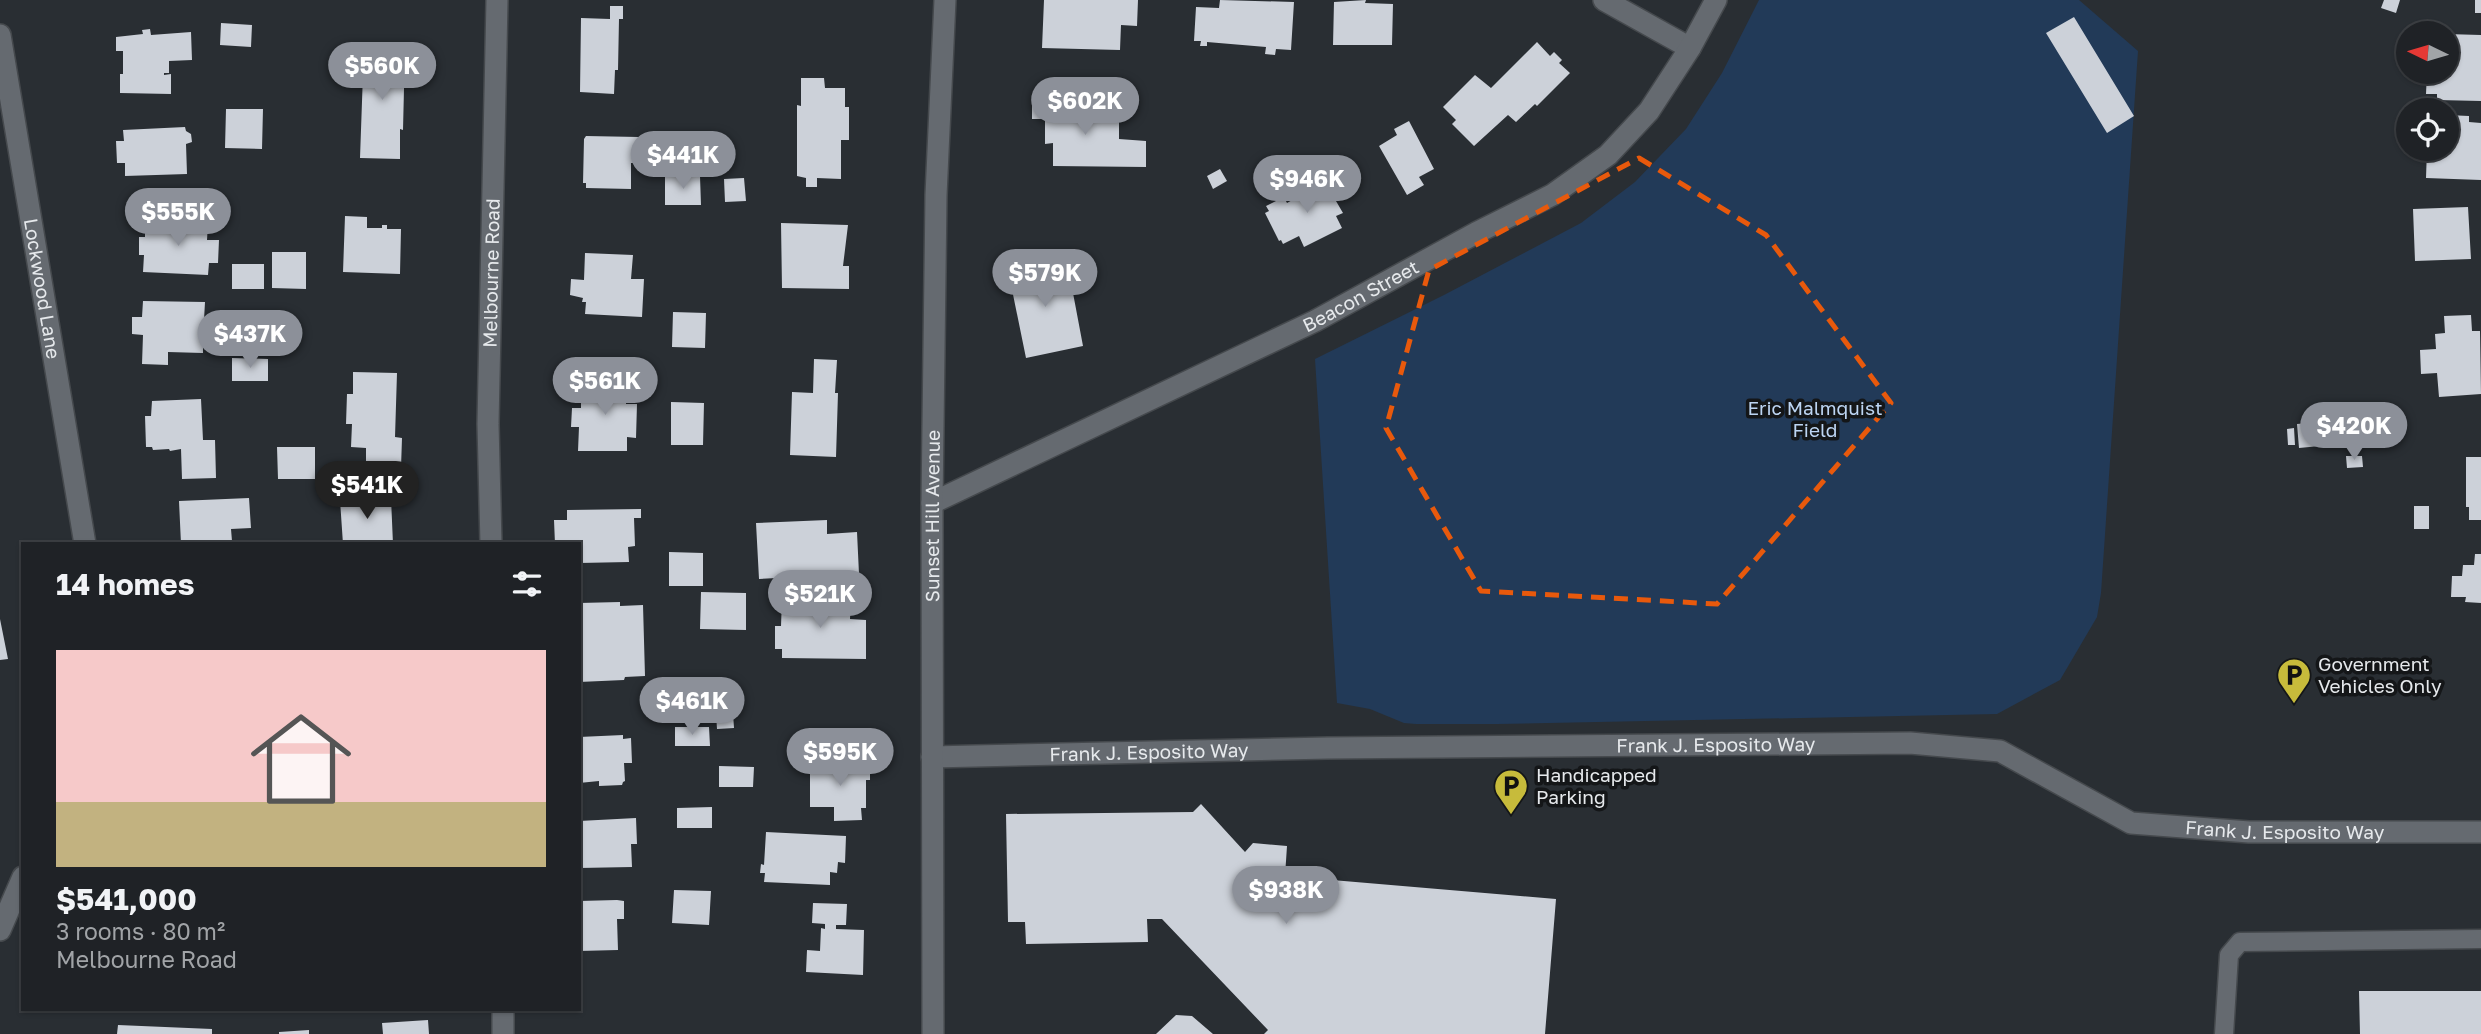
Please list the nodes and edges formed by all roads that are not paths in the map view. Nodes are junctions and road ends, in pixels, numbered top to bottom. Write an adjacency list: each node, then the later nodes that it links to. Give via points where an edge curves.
1 (496, 0): 9 (street, Melbourne Road, via 488,424)
2 (946, 0): 7 (street, Sunset Hill Avenue, via 936,195)
3 (1605, 0): 6 (street)
4 (1716, 0): 6 (street, Beacon Street)
5 (0, 35): 8 (street, Lockwood Lane)
6 (1690, 48): 7 (street, Beacon Street, via 1649,111 1608,156 1552,195 1315,321)
7 (932, 503): 10 (street, Sunset Hill Avenue)
8 (85, 542)
9 (491, 542)
10 (933, 757): 11 (street, Frank J. Esposito Way, via 1910,743 2000,751 2131,823 2249,832); 17 (street, Sunset Hill Avenue)
11 (2481, 832)
12 (21, 883): 13 (street)
13 (10, 918)
14 (2481, 939): 18 (lane, via 2240,942 2229,955)
15 (503, 1011): 16 (street)
16 (503, 1034)
17 (933, 1034)
18 (2224, 1034)

